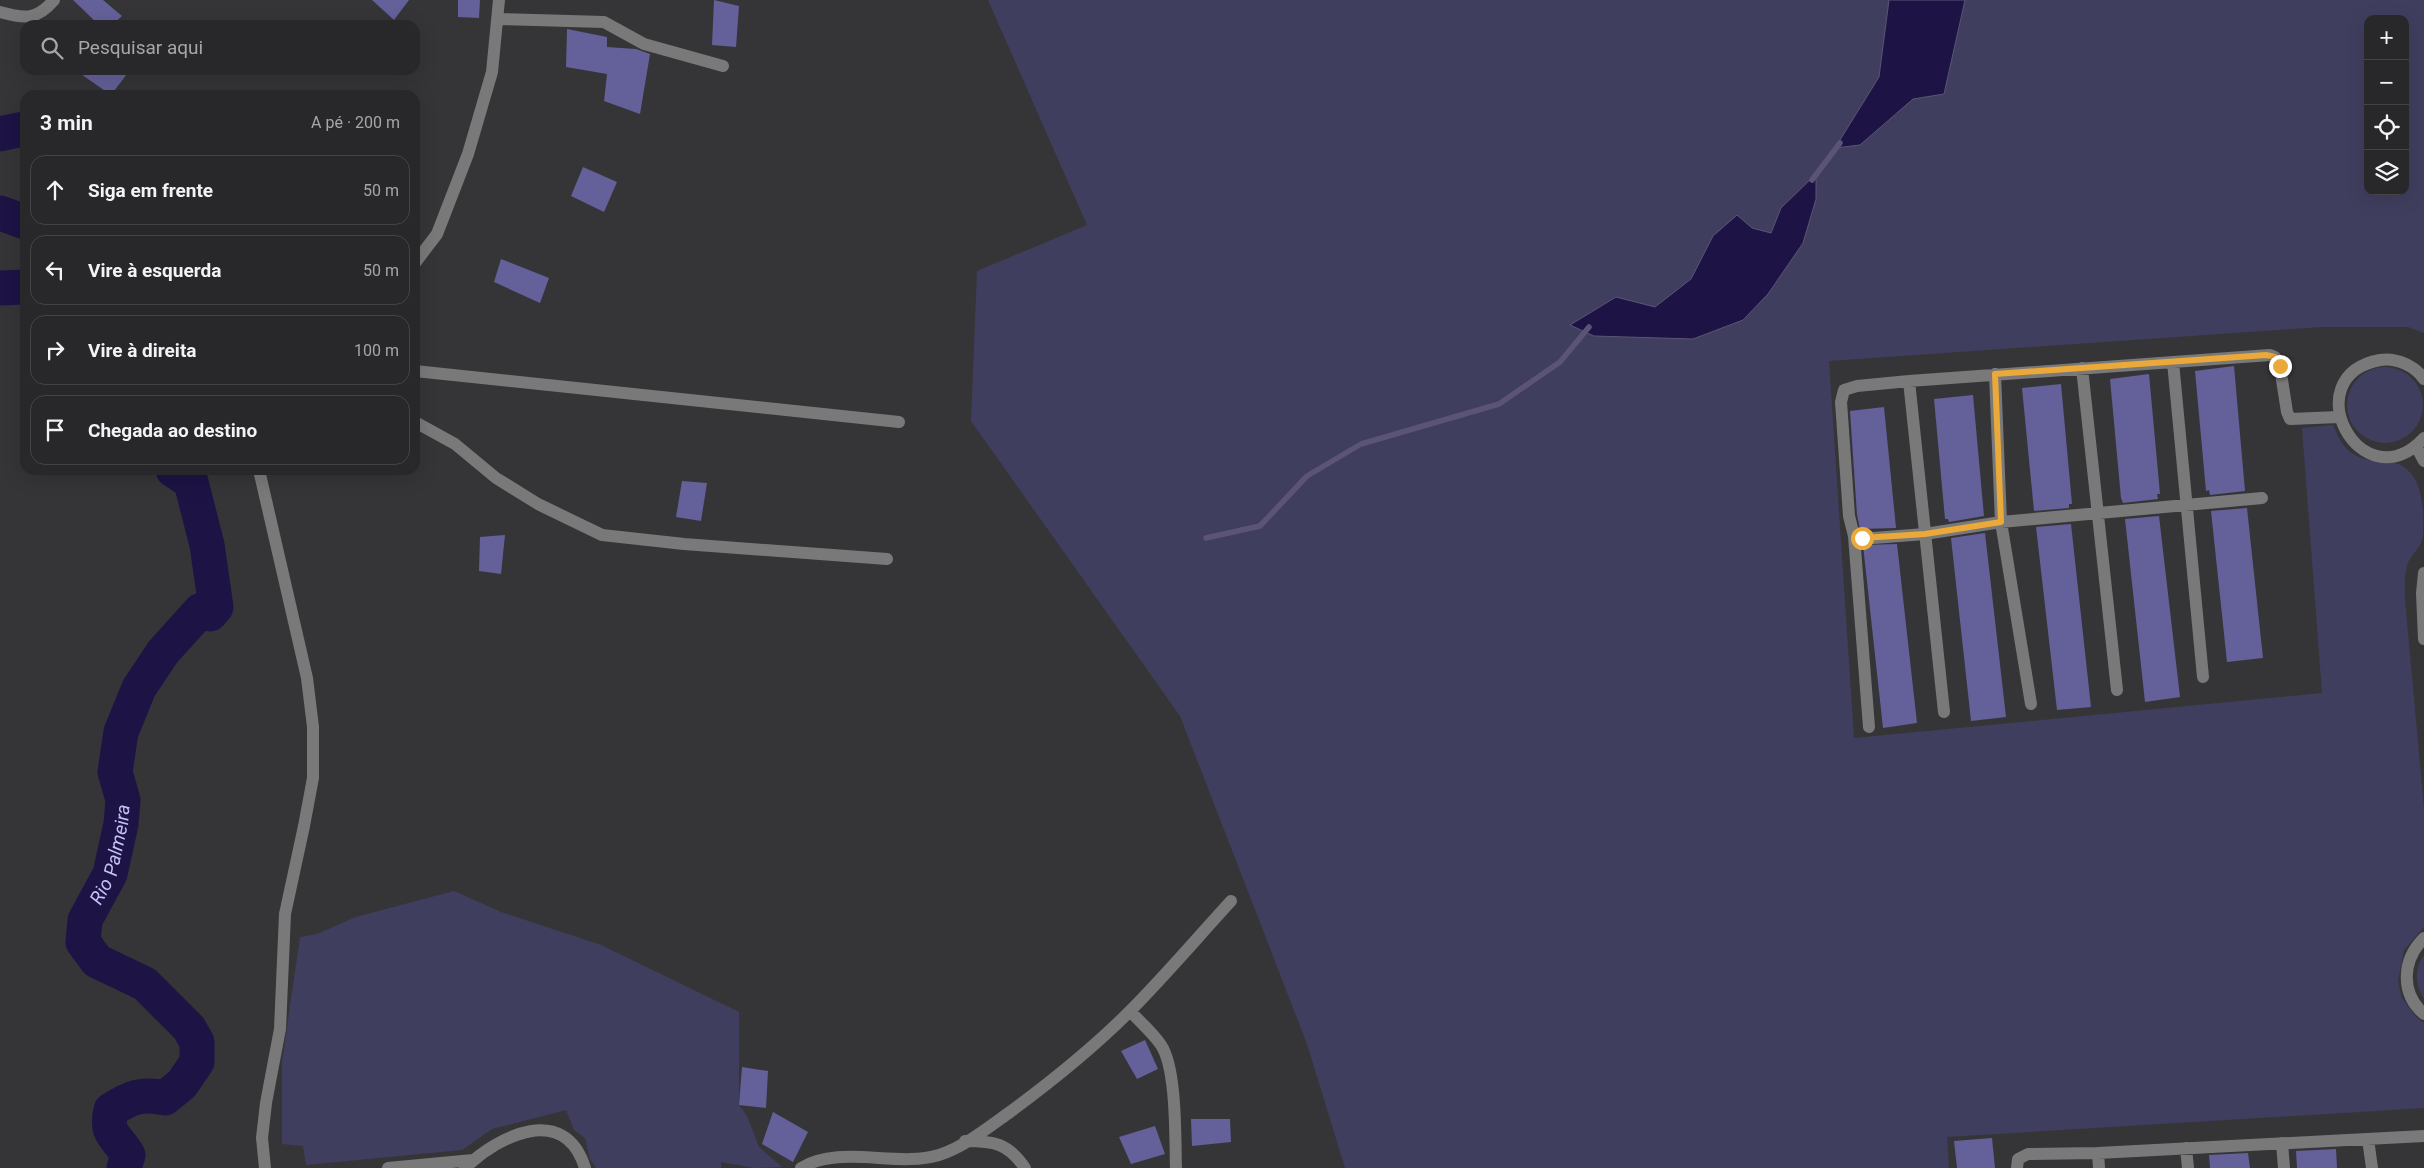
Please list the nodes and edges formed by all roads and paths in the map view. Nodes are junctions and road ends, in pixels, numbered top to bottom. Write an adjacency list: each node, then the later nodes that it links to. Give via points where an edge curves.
1 (54, 0): 3 (street, via 36,16)
2 (499, 0): 4 (street)
3 (0, 12)
4 (498, 19): 5 (street, via 604,22 644,44); 6 (street, via 492,72 468,154 436,234)
5 (723, 66)
6 (420, 256)
7 (2173, 362): 8 (street); 13 (street, via 2275,357 2280,366 2290,419); 20 (street)
8 (2082, 368): 10 (street); 21 (street)
9 (420, 371): 14 (street)
10 (1995, 374): 12 (street); 22 (street)
11 (2424, 379): 13 (street, via 2409,365 2396,361 2370,363 2348,378 2338,404)
12 (1909, 381): 23 (street); 24 (street, via 1849,387 1841,394 1849,516)
13 (2340, 418): 16 (street, via 2352,442 2377,455 2404,453)
14 (899, 422)
15 (420, 425): 25 (street, via 455,444 496,478 538,504 602,535)
16 (2420, 442): 17 (street)
17 (2424, 461)
18 (260, 475): 44 (street, via 307,678 313,727 312,778 284,914 280,1029 262,1138)
19 (2262, 498): 20 (street)
20 (2186, 505): 21 (street); 28 (street)
21 (2098, 514): 22 (street); 29 (street)
22 (2001, 522): 23 (street); 30 (street)
23 (1925, 534): 24 (street, via 1873,538); 31 (street)
24 (1854, 536): 32 (street)
25 (888, 559)
26 (2424, 573): 27 (street)
27 (2424, 639)
28 (2203, 677)
29 (2117, 690)
30 (2032, 704)
31 (1944, 712)
32 (1870, 727)
33 (1231, 901): 35 (street)
34 (2424, 938): 36 (street, via 2410,958 2406,971 2411,998)
35 (1130, 1011): 39 (street, via 1044,1087); 49 (street, via 1162,1047 1167,1060 1172,1083)
36 (2424, 1014)
37 (2424, 1136): 38 (street)
38 (2368, 1139): 40 (street); 54 (street)
39 (965, 1141): 47 (street, via 940,1155 922,1159 825,1159); 48 (street, via 990,1141 1008,1148)
40 (2282, 1143): 41 (street); 53 (street)
41 (2186, 1148): 42 (street); 52 (street)
42 (2098, 1153): 50 (street, via 2028,1154 2018,1159); 51 (street)
43 (469, 1164): 45 (street); 46 (street, via 497,1142 522,1131 548,1131 562,1136 574,1148)
44 (265, 1168)
45 (388, 1168)
46 (585, 1168)
47 (801, 1168)
48 (1025, 1168)
49 (1176, 1168)
50 (2017, 1168)
51 (2099, 1168)
52 (2188, 1168)
53 (2284, 1168)
54 (2372, 1168)

